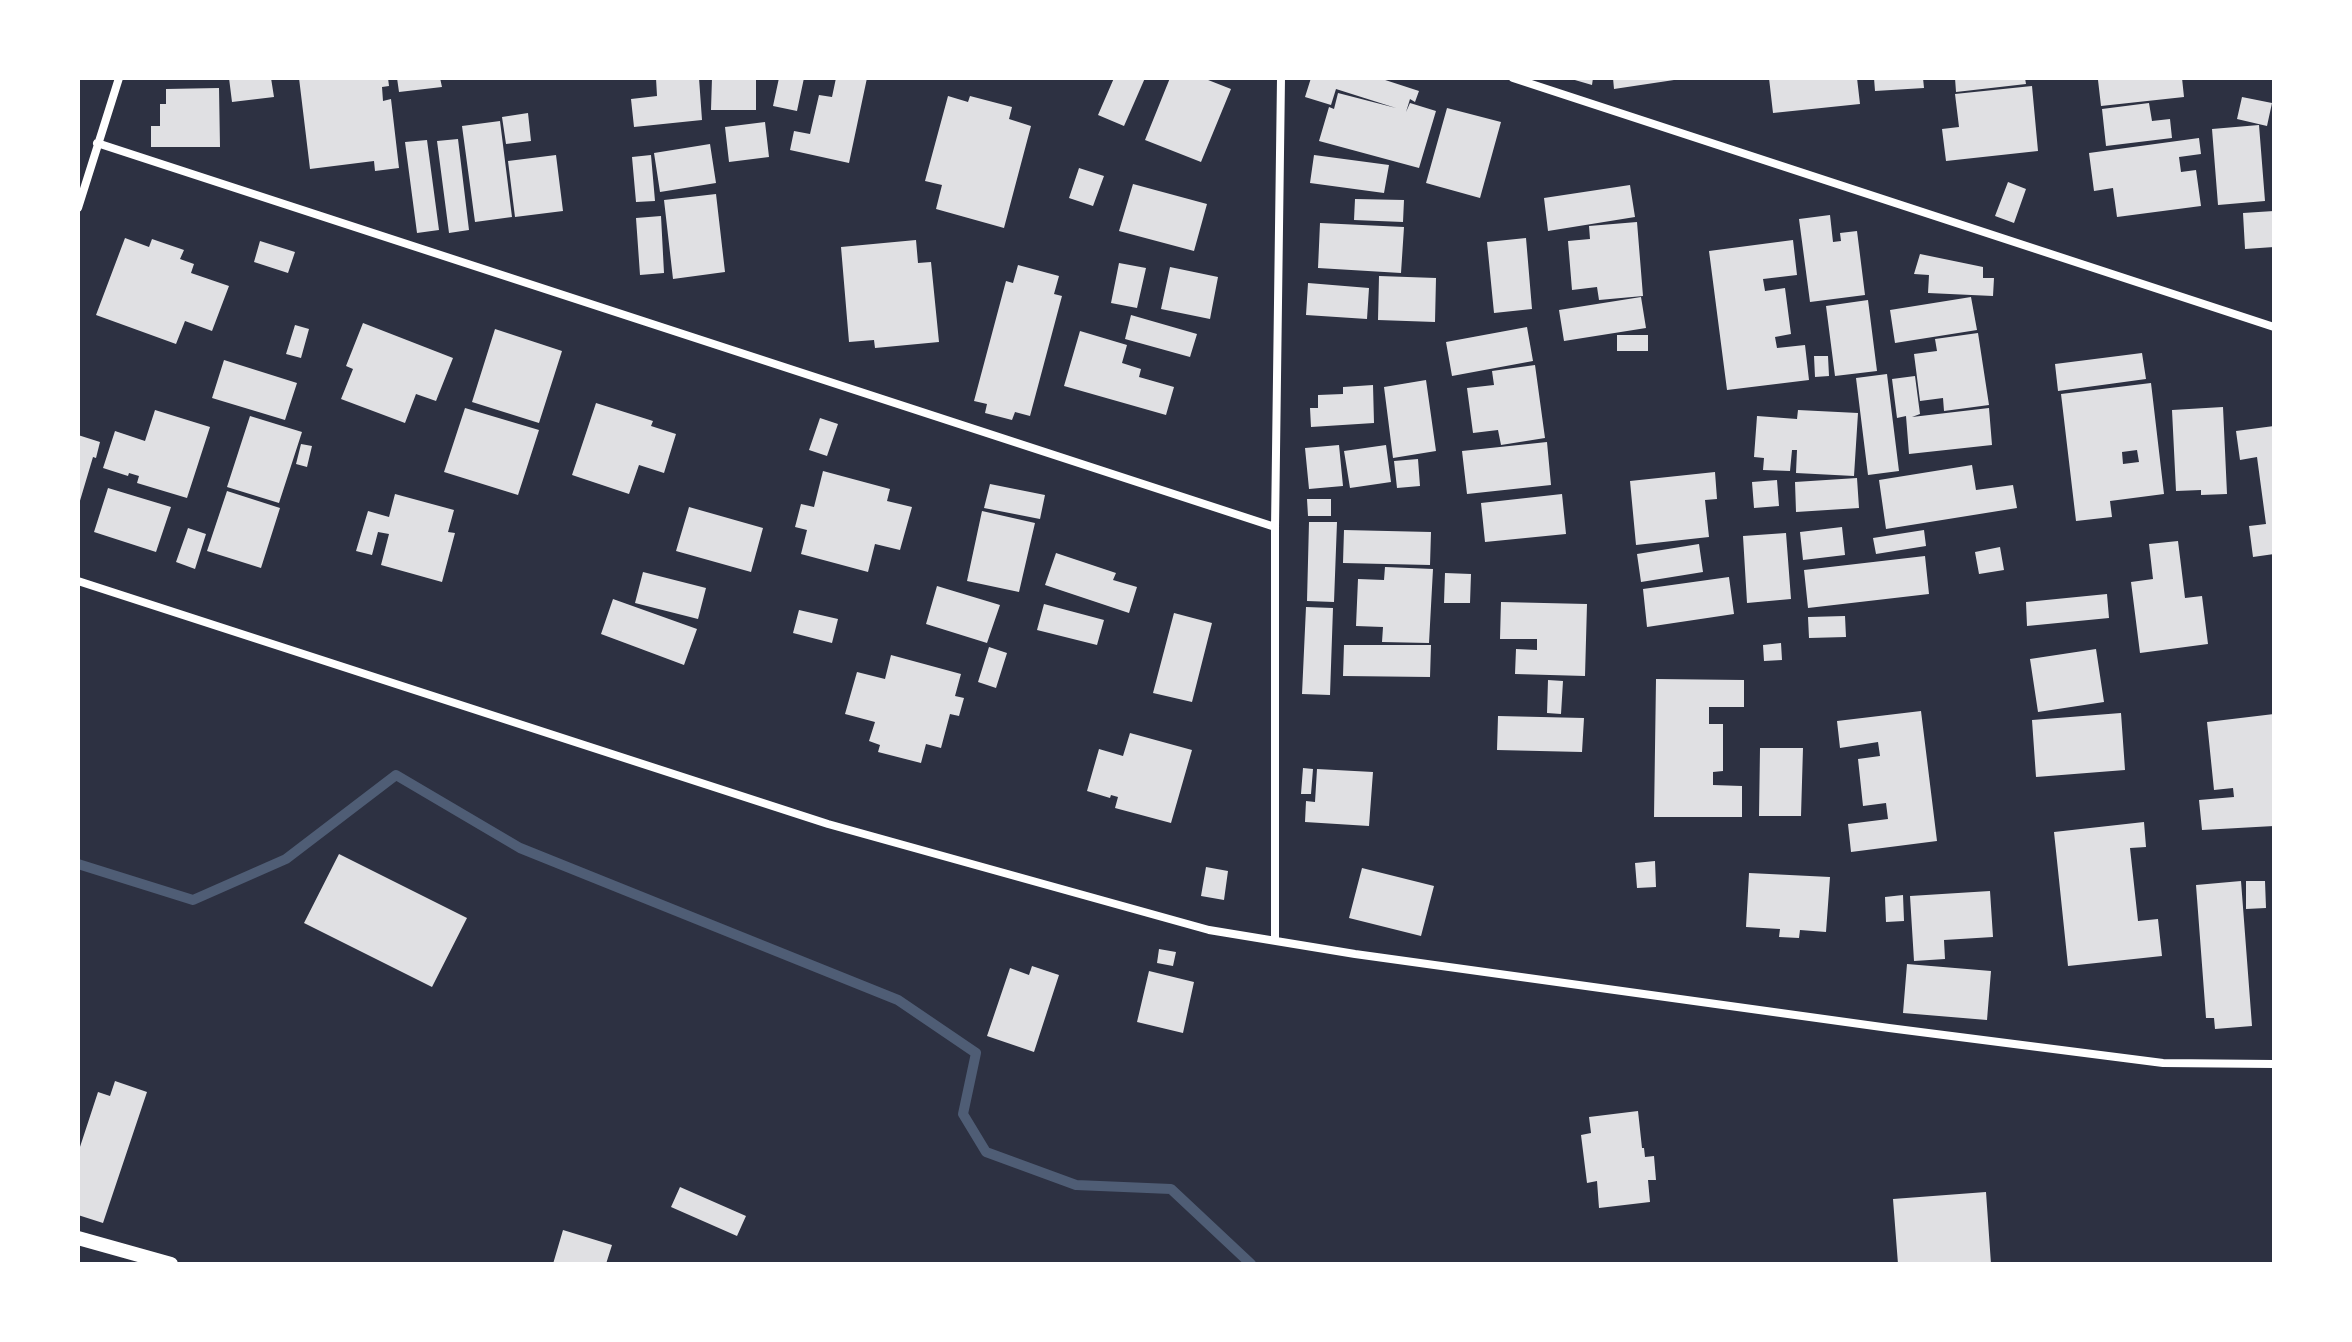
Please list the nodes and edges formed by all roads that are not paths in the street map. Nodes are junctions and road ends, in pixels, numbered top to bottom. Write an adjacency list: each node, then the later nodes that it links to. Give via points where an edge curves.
1 (119, 78): 4 (street)
2 (1281, 78): 7 (street)
3 (1513, 78): 6 (street)
4 (97, 143): 5 (street); 7 (street)
5 (78, 208)
6 (2274, 327)
7 (1275, 527): 9 (street)
8 (78, 581): 9 (street, via 828,824 1209,930)
9 (1275, 940): 10 (street, via 2163,1063)
10 (2274, 1064)
11 (78, 1238): 12 (street)
12 (171, 1264)

